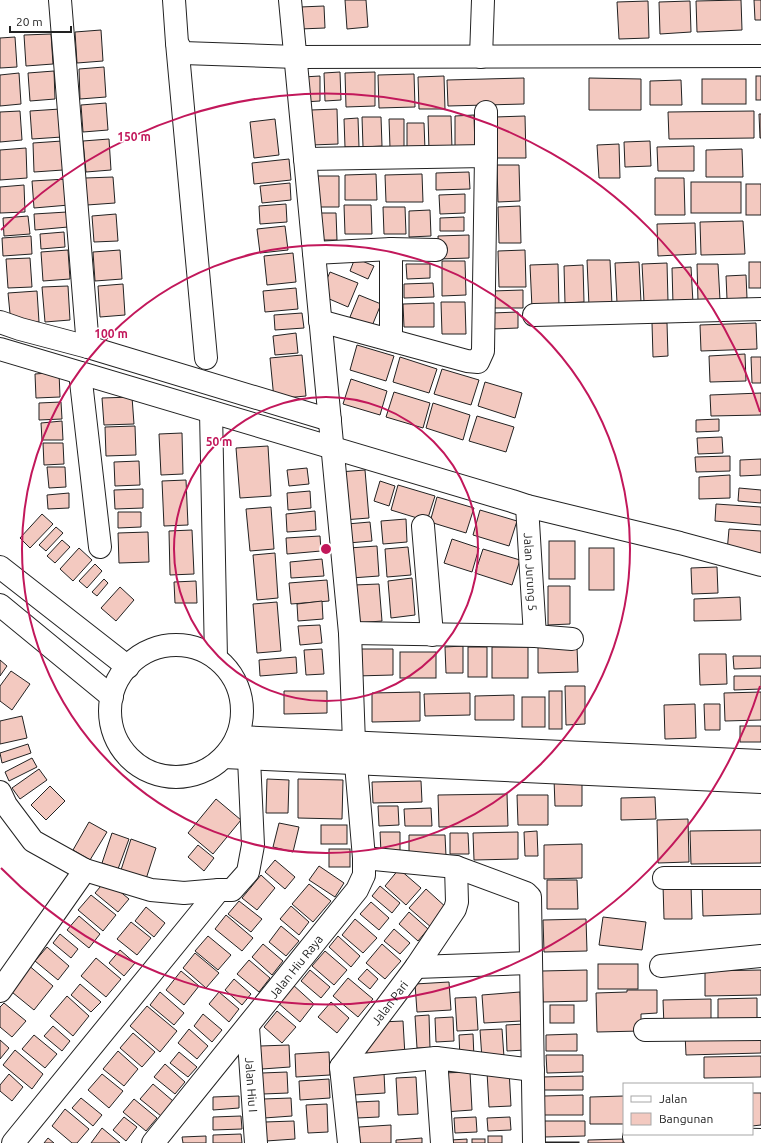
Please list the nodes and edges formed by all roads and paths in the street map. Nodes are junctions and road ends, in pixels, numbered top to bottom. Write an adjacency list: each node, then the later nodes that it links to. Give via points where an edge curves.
1 (60, 0): 20 (street)
2 (174, 0): 5 (street)
3 (290, 0): 7 (street)
4 (483, 0): 8 (street)
5 (177, 43): 7 (street, via 183,52); 22 (street)
6 (761, 56): 8 (street)
7 (296, 57): 8 (street); 11 (street)
8 (481, 57)
9 (486, 112): 10 (street)
10 (486, 156): 11 (street); 19 (street, via 483,351 478,362)
11 (305, 159): 14 (street)
12 (391, 249): 13 (street); 14 (street); 19 (street)
13 (436, 250)
14 (314, 254): 17 (street)
15 (761, 309): 16 (street)
16 (534, 315)
17 (320, 321): 19 (street); 25 (street)
18 (0, 322): 20 (street)
19 (391, 340)
20 (88, 347): 25 (street)
21 (0, 349): 23 (street)
22 (206, 358)
23 (80, 373): 24 (street); 29 (street)
24 (212, 412): 26 (street); 37 (street)
25 (330, 420): 26 (street)
26 (332, 448): 27 (street); 33 (street)
27 (527, 506): 30 (street); 35 (street, Jalan Jurung 5)
28 (423, 526): 34 (street)
29 (100, 547)
30 (761, 565)
31 (0, 567): 38 (street)
32 (0, 605): 39 (street)
33 (350, 633): 34 (street); 41 (street)
34 (432, 635): 35 (street)
35 (535, 636): 36 (street)
36 (572, 639)
37 (216, 658): 38 (street, via 199,648 180,644 160,646 143,654); 40 (street, via 235,680 243,708)
38 (128, 666): 39 (street, via 118,681)
39 (112, 697): 42 (street, via 111,718 117,739 129,757 145,770 166,776 187,776 207,770)
40 (237, 737): 41 (street); 42 (street)
41 (354, 743): 44 (street)
42 (224, 757): 43 (street)
43 (249, 759): 45 (street); 53 (street, via 253,845 248,872 232,890)
44 (761, 761)
45 (356, 764): 46 (street); 48 (street, Jalan Hiu Raya)
46 (761, 782)
47 (0, 792): 50 (street, via 6,805 33,841)
48 (364, 858): 49 (street); 59 (street, Jalan Hiu Raya, via 364,875 357,890)
49 (456, 867): 55 (street, via 526,892 530,897); 57 (street, Jalan Pari, via 455,909)
50 (85, 870): 53 (street, via 151,890 184,893); 58 (street)
51 (664, 878): 52 (street)
52 (761, 878)
53 (219, 890): 68 (street)
54 (761, 956): 56 (street)
55 (530, 963): 57 (street); 64 (street)
56 (661, 966)
57 (416, 967): 63 (street, Jalan Pari)
58 (0, 991)
59 (248, 1027): 66 (street, Jalan Hiu Raya); 69 (street, Jalan Hiu I)
60 (761, 1028): 61 (street)
61 (645, 1030)
62 (436, 1058): 63 (street); 64 (street); 71 (street)
63 (341, 1067): 70 (street)
64 (533, 1070): 72 (street)
65 (634, 1137): 67 (street)
66 (161, 1138)
67 (761, 1140)
68 (13, 1143)
69 (256, 1143)
70 (349, 1143)
71 (442, 1143)
72 (534, 1143)

